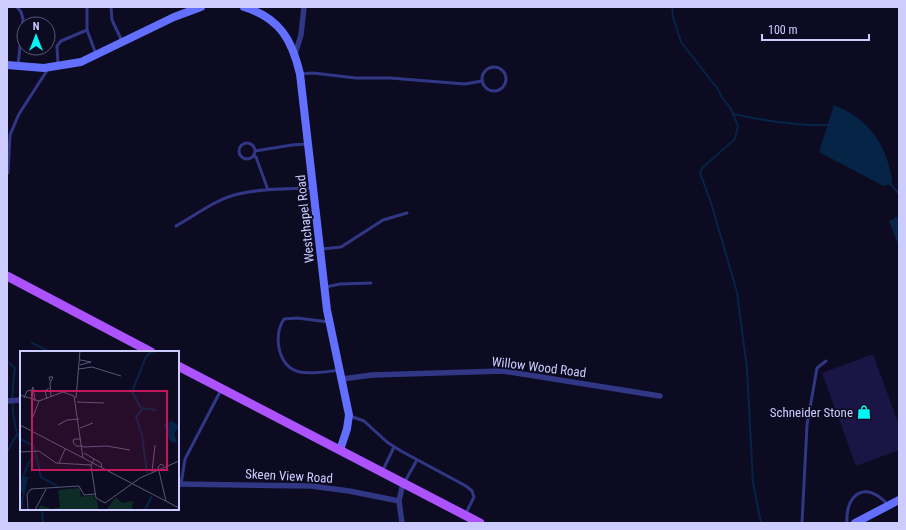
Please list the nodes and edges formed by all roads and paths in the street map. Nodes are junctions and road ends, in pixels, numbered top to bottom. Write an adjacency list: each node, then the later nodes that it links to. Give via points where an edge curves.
1 (17, 7): 12 (lane, via 23,19)
2 (86, 7): 7 (lane)
3 (111, 7): 8 (lane, via 112,20)
4 (201, 7): 8 (street)
5 (244, 7): 9 (street, Westchapel Road, via 260,13 275,23 287,37)
6 (304, 7): 9 (street, via 301,35)
7 (87, 30): 10 (lane); 13 (lane, via 61,41 57,46)
8 (123, 42): 10 (street)
9 (295, 54): 15 (street, Westchapel Road)
10 (96, 56): 13 (street)
11 (7, 65): 12 (street)
12 (18, 67): 14 (street)
13 (58, 67): 14 (street)
14 (49, 68): 20 (lane, via 10,135)
15 (300, 74): 16 (lane, via 465,84); 17 (street, Westchapel Road)
16 (482, 81): 16 (lane, via 486,70 493,67 503,71 506,78 504,86 493,92 486,88)
17 (308, 144): 18 (lane); 21 (street, Westchapel Road)
18 (255, 151): 19 (lane); 19 (lane, via 249,143 244,143 240,147 240,154 244,158)
19 (253, 156): 22 (lane, via 256,157)
20 (8, 173)
21 (313, 188): 22 (lane); 25 (street, Westchapel Road)
22 (268, 190): 24 (lane, via 251,191 224,199)
23 (407, 213): 25 (lane, via 383,220 341,247)
24 (176, 226)
25 (320, 250): 29 (street, Westchapel Road)
26 (7, 276): 30 (main road)
27 (371, 283): 29 (lane)
28 (7, 284): 30 (main road)
29 (324, 287): 31 (street, Westchapel Road)
30 (68, 309): 32 (main road)
31 (329, 322): 35 (street, Westchapel Road); 35 (lane, via 284,319 279,326 277,341 280,355 288,367 298,372)
32 (149, 351)
33 (826, 361): 53 (lane, via 817,368 807,425)
34 (179, 367): 36 (main road)
35 (341, 375): 37 (street, Willow Wood Road, via 503,371); 40 (street, Westchapel Road)
36 (222, 389): 42 (main road); 46 (lane, via 185,459)
37 (660, 396)
38 (20, 400): 39 (street)
39 (7, 401)
40 (348, 415): 41 (lane, via 364,421); 42 (street, Westchapel Road, via 347,429)
41 (394, 447): 43 (lane); 44 (lane)
42 (340, 450): 44 (main road)
43 (417, 460): 45 (lane); 50 (lane, via 472,491 474,497)
44 (382, 472): 45 (main road)
45 (403, 483): 48 (street); 50 (main road)
46 (179, 484): 48 (street, Skeen View Road, via 311,486)
47 (899, 500): 49 (street)
48 (398, 501): 51 (street)
49 (889, 506): 54 (lane, via 883,498 875,494 858,494 848,505); 55 (street)
50 (465, 515): 52 (main road)
51 (402, 523)
52 (480, 523)
53 (802, 523)
54 (847, 523)
55 (855, 523)

